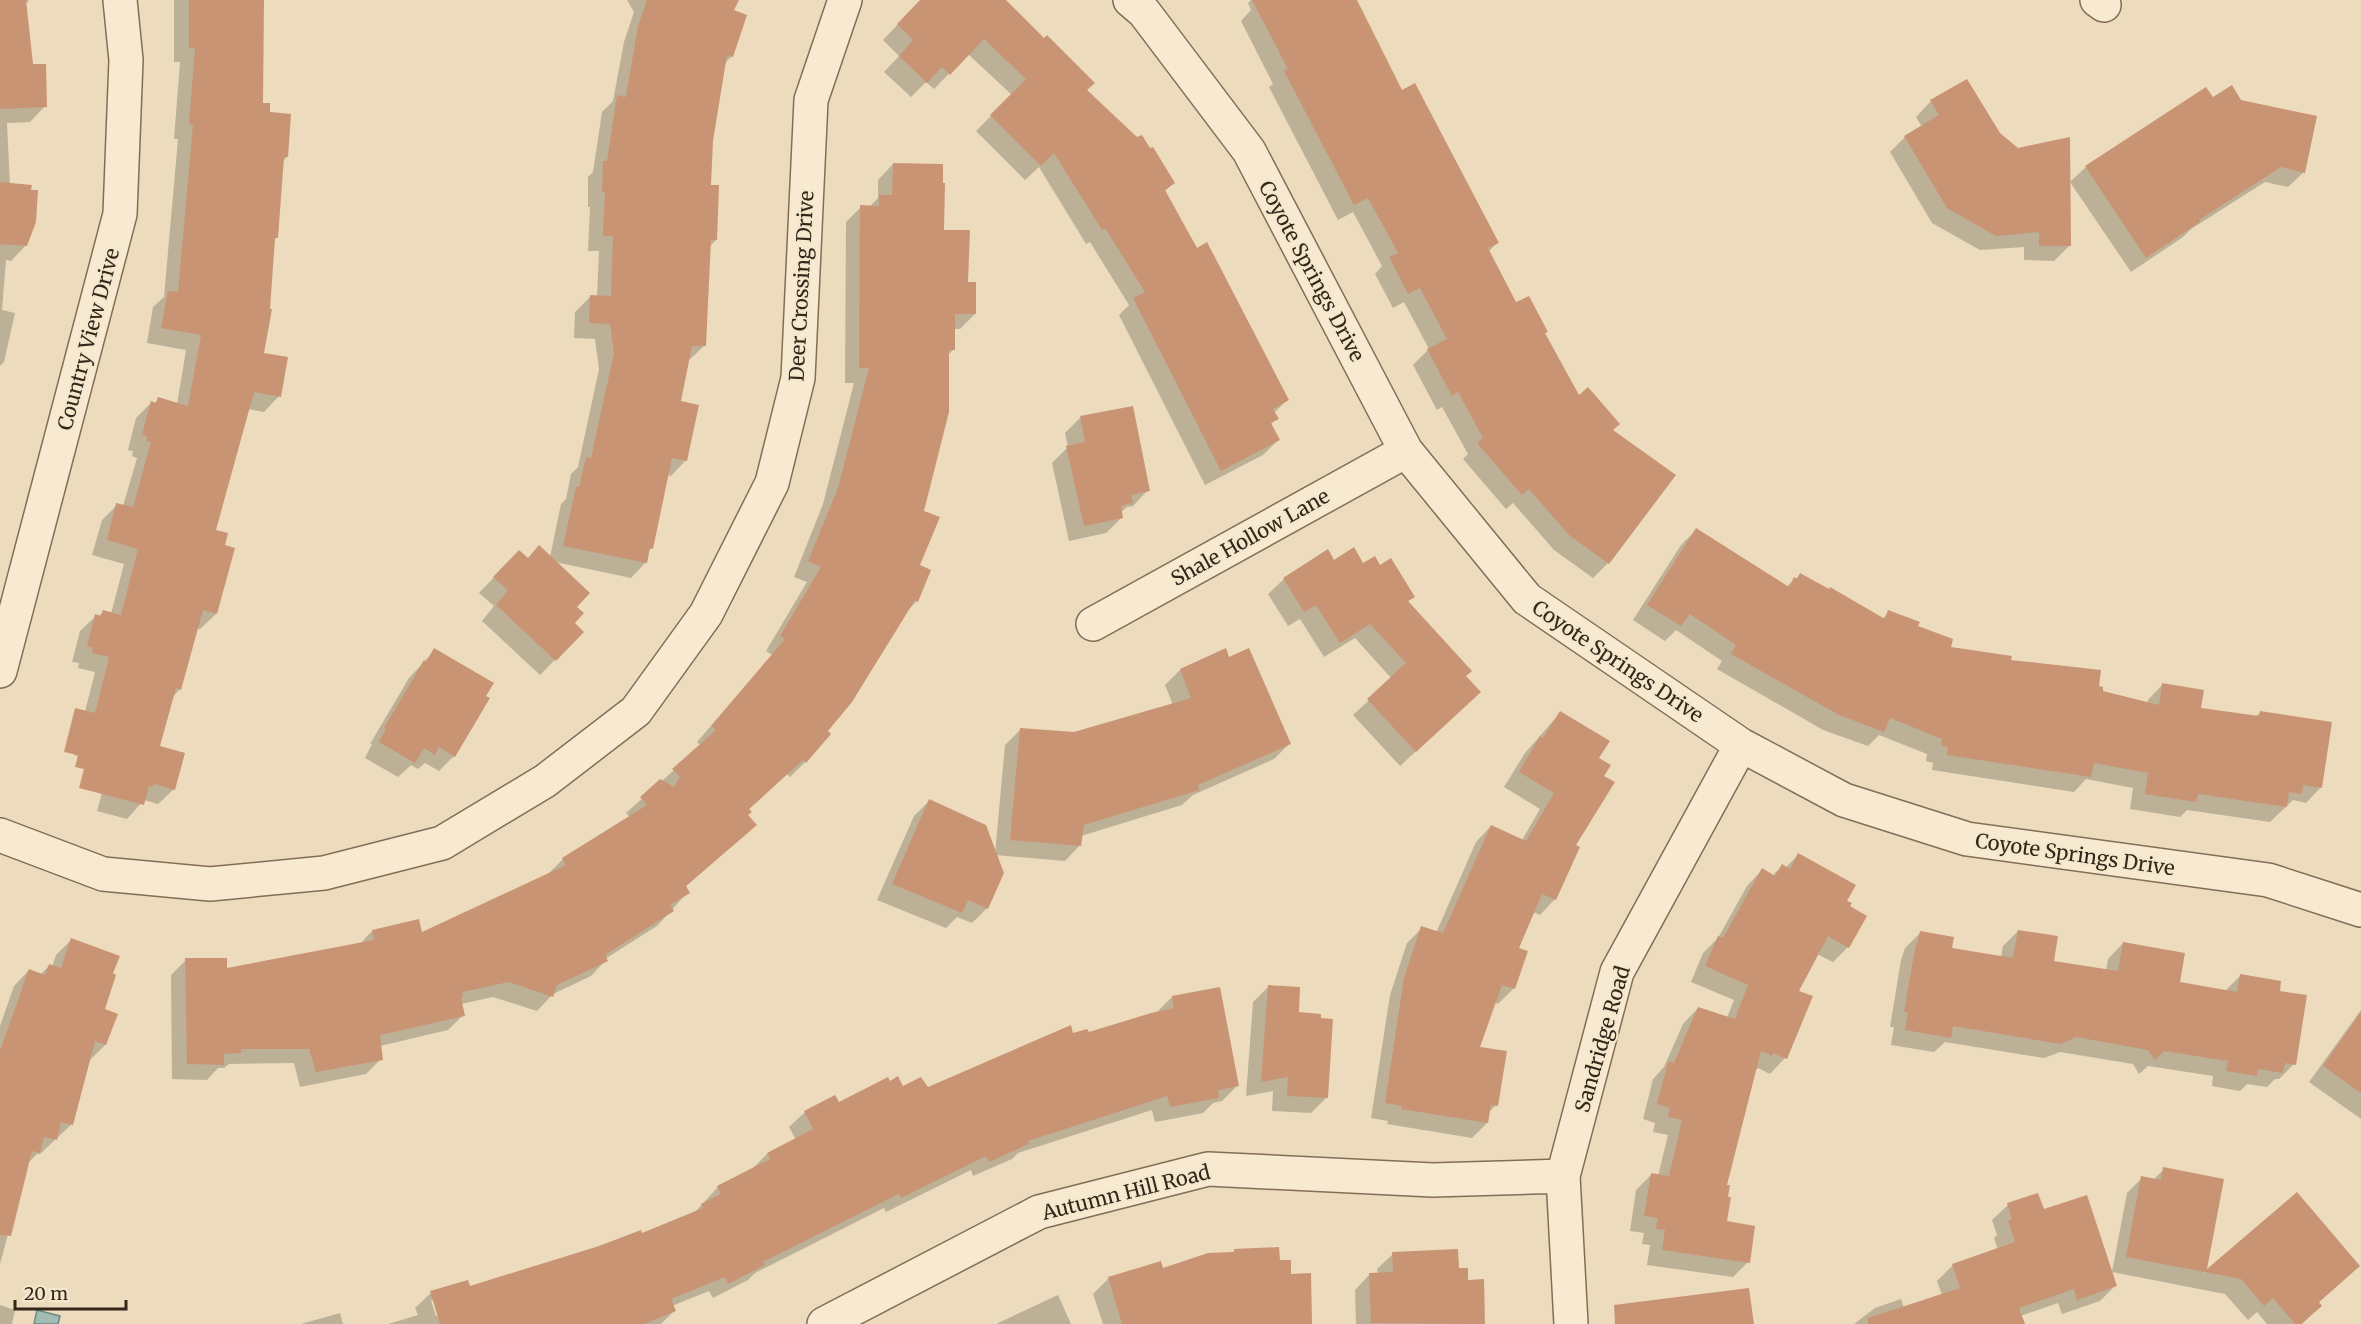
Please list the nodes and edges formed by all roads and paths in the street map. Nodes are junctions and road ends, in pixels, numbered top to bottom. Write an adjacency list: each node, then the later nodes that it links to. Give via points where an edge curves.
1 (120, 0): 6 (street, Country View Drive, via 126,60 120,214)
2 (844, 0): 8 (street, Deer Crossing Drive, via 811,100 798,378 772,483 706,615 636,711 545,780 442,843 324,873 210,884 103,874)
3 (1142, 4): 4 (street, Coyote Springs Drive, via 1249,151)
4 (1406, 451): 5 (street, Shale Hollow Lane); 7 (street, Coyote Springs Drive, via 1527,599)
5 (1093, 624)
6 (0, 671)
7 (1741, 745): 9 (street, Coyote Springs Drive, via 1844,800 1967,839 2268,880); 10 (street, Sandridge Road, via 1617,972)
8 (0, 835)
9 (2361, 910)
10 (1563, 1176): 11 (street, Autumn Hill Road, via 1434,1180 1208,1169 1039,1212); 12 (street, Sandridge Road)
11 (824, 1324)
12 (1571, 1324)

